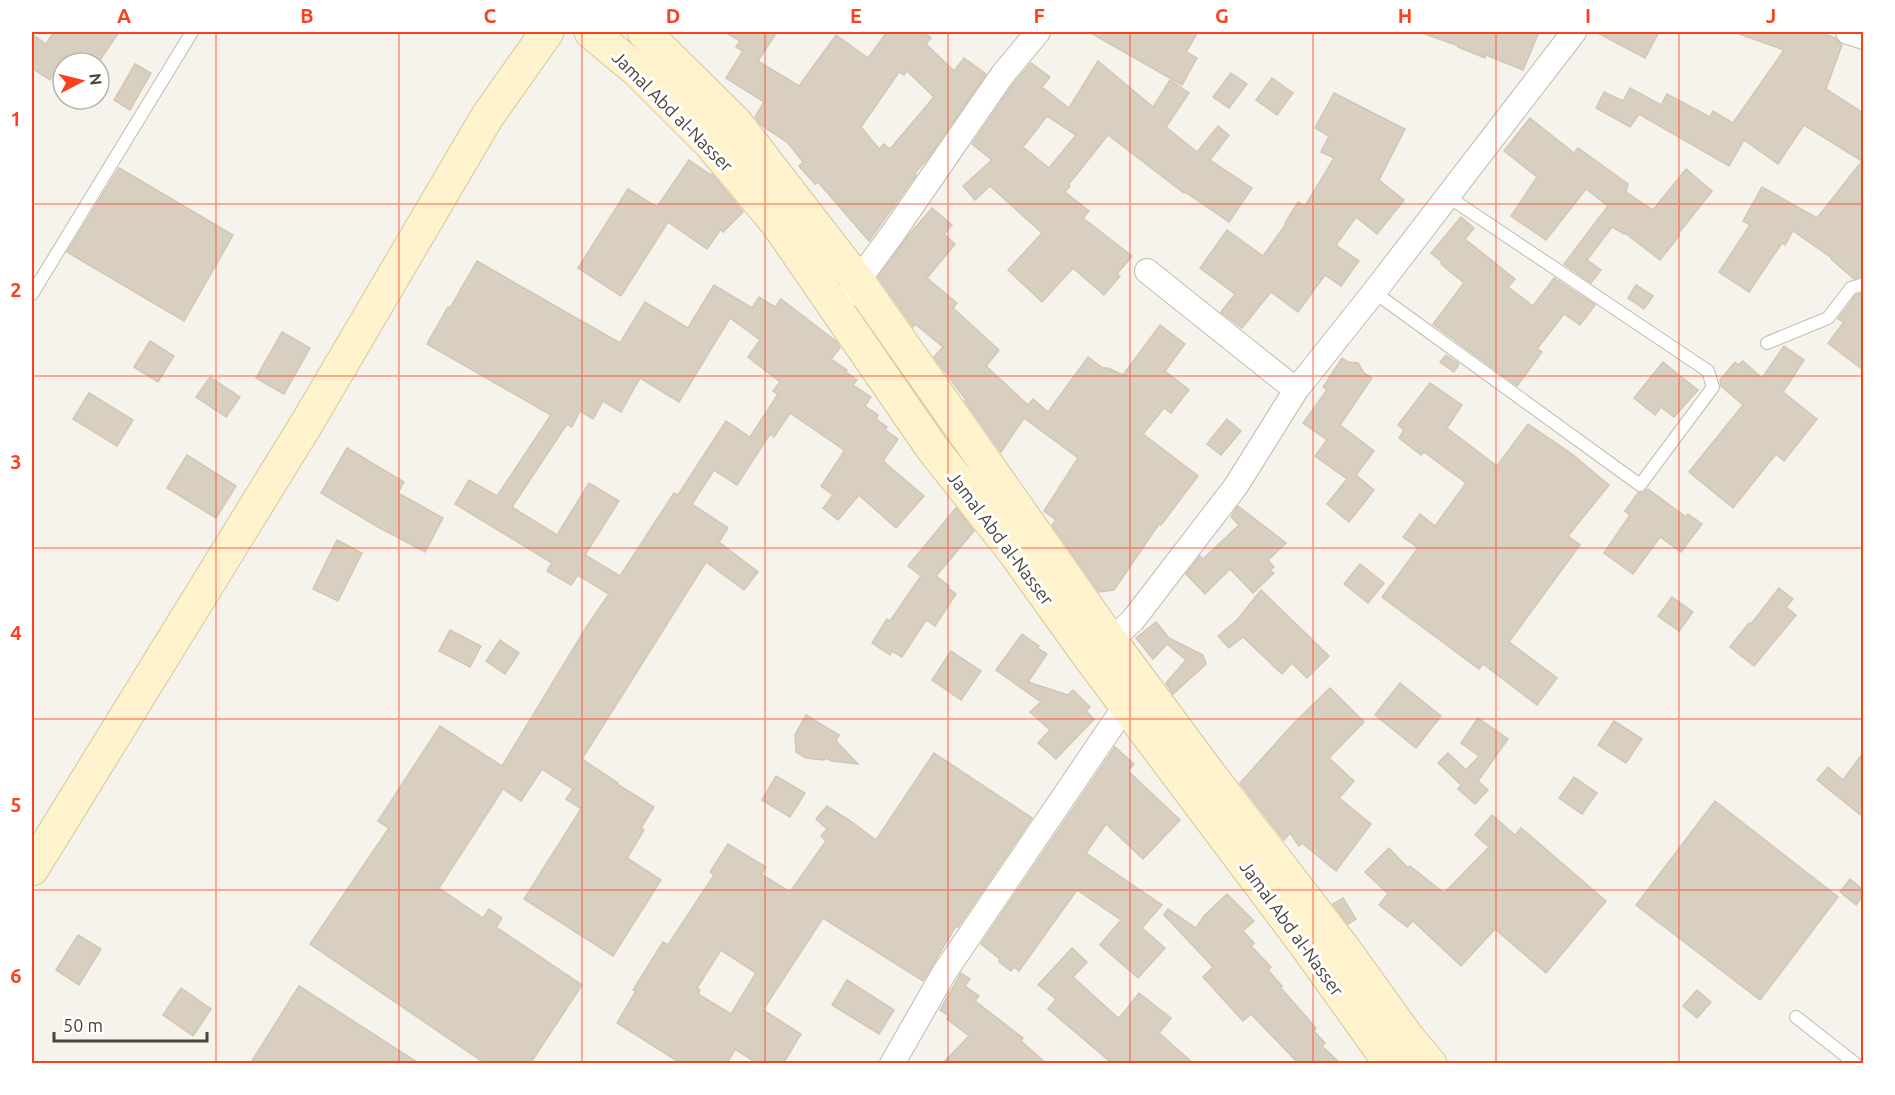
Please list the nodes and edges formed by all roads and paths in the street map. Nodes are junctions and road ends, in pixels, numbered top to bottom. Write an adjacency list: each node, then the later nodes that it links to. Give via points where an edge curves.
1 (192, 32): 14 (lane)
2 (547, 32): 20 (main road, via 488,117 307,423)
3 (591, 32): 15 (main road, Jamal Abd al-Nasser, via 638,71 710,143 777,223)
4 (644, 32): 11 (main road, Jamal Abd al-Nasser, via 736,123)
5 (1038, 32): 11 (street, via 1003,74)
6 (1574, 32): 9 (street)
7 (1848, 32): 8 (street)
8 (1863, 37)
9 (1446, 196): 13 (street); 13 (lane, via 1708,370 1713,387 1647,476 1640,485)
10 (1147, 271): 17 (street)
11 (858, 281): 15 (street); 18 (main road, Jamal Abd al-Nasser)
12 (1863, 284): 16 (lane, via 1851,288 1828,318)
13 (1374, 292): 17 (street)
14 (32, 294)
15 (836, 310): 18 (main road, Jamal Abd al-Nasser, via 932,448 1015,553)
16 (1767, 343)
17 (1296, 390): 18 (street, via 1236,486 1133,620)
18 (1100, 650): 19 (main road, Jamal Abd al-Nasser); 24 (main road, Jamal Abd al-Nasser, via 1207,771)
19 (1126, 705): 22 (street, via 944,973); 23 (main road, Jamal Abd al-Nasser)
20 (32, 869)
21 (1796, 1017): 25 (lane)
22 (892, 1064)
23 (1390, 1064)
24 (1430, 1064)
25 (1856, 1064)

